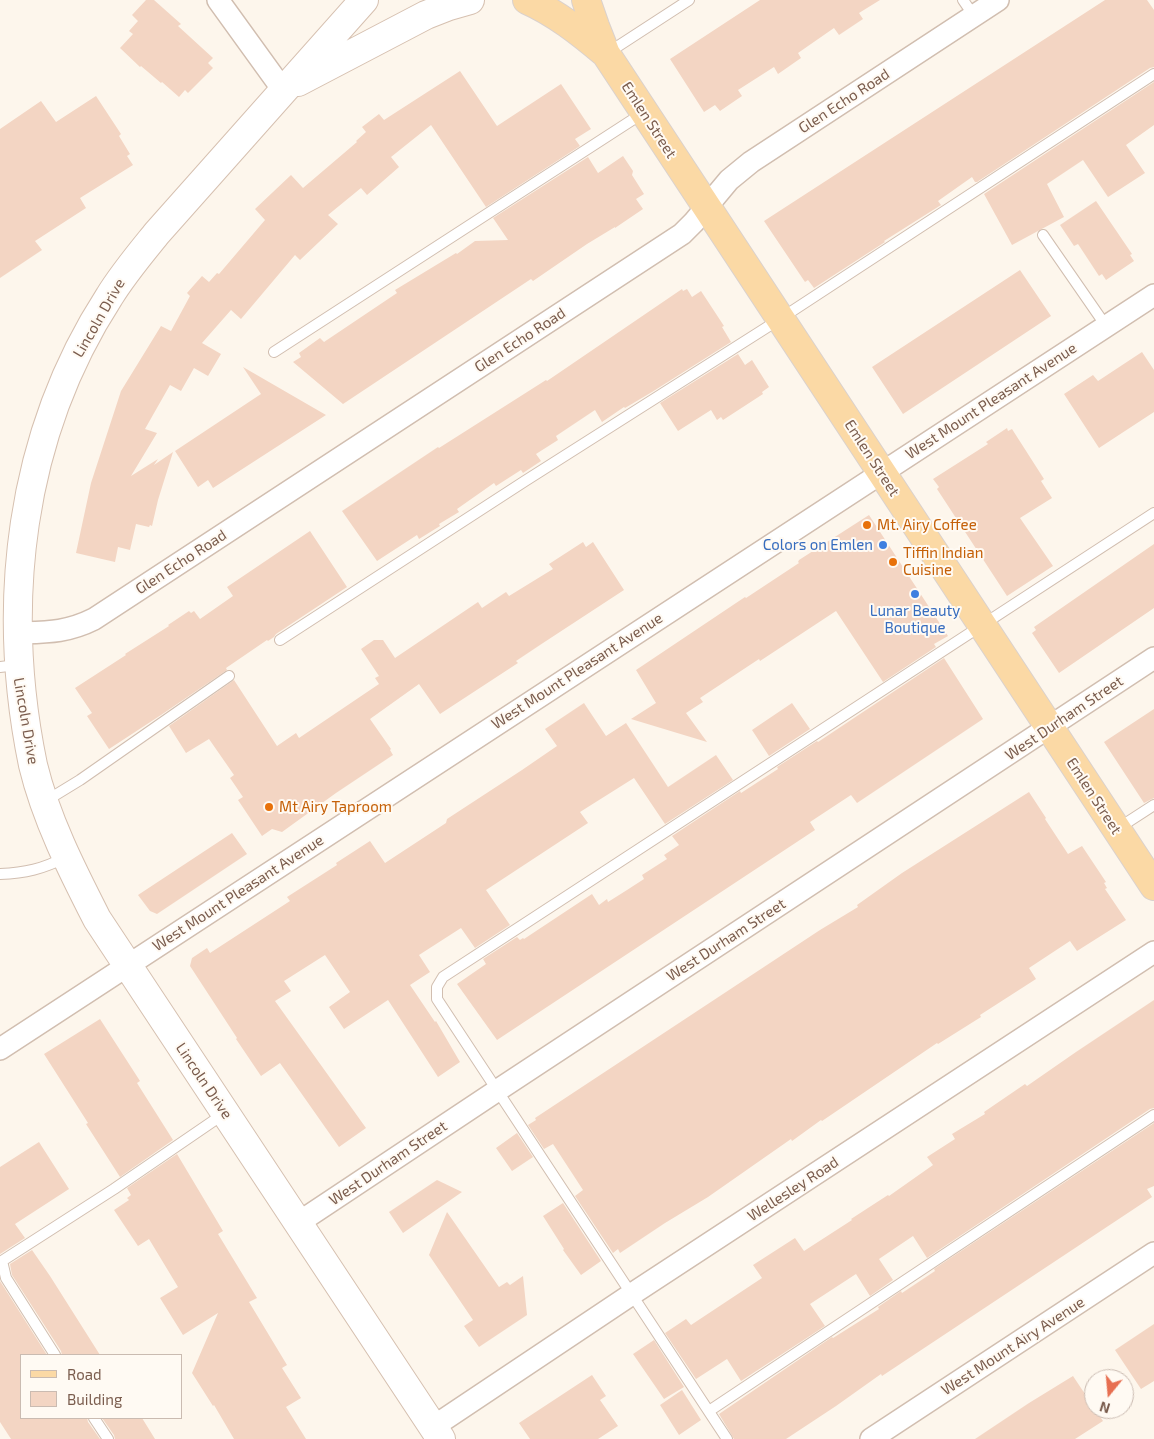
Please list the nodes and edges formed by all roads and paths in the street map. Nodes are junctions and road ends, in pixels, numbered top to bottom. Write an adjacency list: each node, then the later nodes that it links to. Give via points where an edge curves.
1 (218, 0): 11 (street)
2 (364, 0): 11 (main road, Lincoln Drive)
3 (470, 0): 11 (main road, via 426,15)
4 (527, 0): 9 (main road, Emlen Street, via 562,19)
5 (586, 0): 9 (main road, Emlen Street)
6 (689, 0): 9 (lane)
7 (998, 0): 8 (street, Glen Echo Road)
8 (969, 8): 13 (street, Glen Echo Road, via 751,162 729,180)
9 (606, 54): 12 (main road, Emlen Street)
10 (1154, 74): 16 (lane)
11 (283, 90): 22 (main road, Lincoln Drive, via 131,265 86,334 50,415 38,451 21,534)
12 (644, 112): 13 (main road, Emlen Street); 18 (lane)
13 (706, 207): 16 (main road, Emlen Street); 22 (street, Glen Echo Road, via 682,234 94,619 56,632)
14 (1043, 235): 17 (lane)
15 (1154, 294): 17 (street, West Mount Pleasant Avenue)
16 (780, 319): 19 (main road, Emlen Street); 23 (lane)
17 (1106, 326): 19 (street, West Mount Pleasant Avenue)
18 (274, 352)
19 (881, 472): 21 (main road, Emlen Street); 35 (street, West Mount Pleasant Avenue)
20 (1154, 512): 21 (lane)
21 (982, 625): 27 (main road, Emlen Street); 37 (lane, via 444,977 437,987 437,999)
22 (16, 633): 25 (main road, Lincoln Drive)
23 (280, 640)
24 (1154, 658): 27 (street, West Durham Street)
25 (8, 666): 28 (main road, Lincoln Drive, via 21,700)
26 (229, 676): 28 (lane)
27 (1049, 728): 30 (main road, Emlen Street); 37 (street, West Durham Street)
28 (44, 802): 31 (main road, Lincoln Drive)
29 (1154, 805): 30 (lane)
30 (1116, 829): 33 (main road, Emlen Street)
31 (67, 857): 32 (lane, via 38,870); 35 (main road, Lincoln Drive, via 98,919)
32 (0, 874)
33 (1154, 886)
34 (1154, 952): 42 (street, Wellesley Road)
35 (128, 966): 36 (street, West Mount Pleasant Avenue); 38 (main road, Lincoln Drive)
36 (0, 1049)
37 (498, 1090): 40 (street, West Durham Street); 42 (lane)
38 (226, 1113): 40 (main road, Lincoln Drive); 43 (lane, via 2,1261 6,1278)
39 (1154, 1115): 44 (lane)
40 (298, 1223): 46 (main road, Lincoln Drive)
41 (1154, 1253): 49 (street, West Mount Airy Avenue)
42 (632, 1294): 44 (lane); 46 (street, Wellesley Road)
43 (54, 1354)
44 (709, 1411): 48 (lane)
45 (95, 1419): 47 (lane)
46 (437, 1433)
47 (108, 1439)
48 (727, 1439)
49 (871, 1439)

